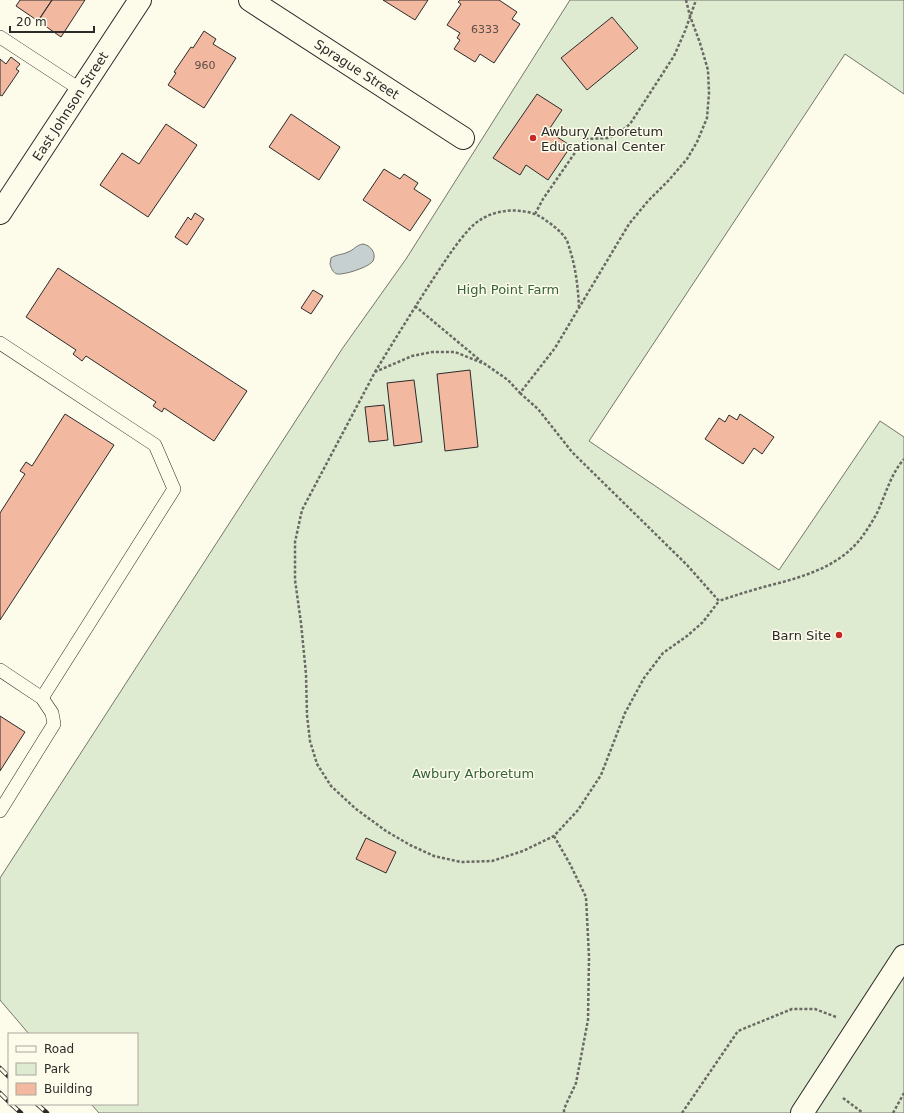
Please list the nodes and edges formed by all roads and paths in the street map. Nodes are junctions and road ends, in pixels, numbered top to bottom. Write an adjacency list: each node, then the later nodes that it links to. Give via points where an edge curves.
1 (140, 0): 7 (street, East Johnson Street)
2 (250, 0): 8 (street, Sprague Street)
3 (686, 0): 5 (path)
4 (696, 0): 5 (path)
5 (690, 16): 10 (path, via 674,56 630,124 608,138 587,139 581,144); 12 (path, via 708,70 707,118 687,159 629,224)
6 (0, 36): 7 (lane)
7 (81, 90): 9 (street, East Johnson Street)
8 (463, 138)
9 (0, 213)
10 (535, 214): 11 (path, via 507,211 478,220 457,244); 12 (path, via 550,223 566,239 577,280)
11 (414, 306): 14 (path); 15 (path)
12 (579, 308): 16 (path, via 555,348)
13 (0, 343): 20 (lane, via 155,445 174,489)
14 (485, 364): 15 (path, via 455,352 432,352 412,356); 16 (path, via 508,380)
15 (375, 372): 22 (path, via 302,510 295,542 295,580 306,674 307,715 310,741 317,764 331,786 356,810 404,842 434,856 461,862 492,860 523,851)
16 (520, 393): 18 (path, via 538,409 572,452 687,565)
17 (904, 459): 18 (path, via 888,484 878,512 863,536 846,554 802,577)
18 (719, 601): 22 (path, via 703,622 663,653 644,678 625,713 601,775 578,810)
19 (0, 670): 20 (lane)
20 (42, 698): 21 (lane, via 52,713 54,724)
21 (0, 811)
22 (554, 836): 26 (path, via 586,897 589,957 588,1020 576,1083)
23 (904, 956): 24 (street)
24 (858, 1026): 27 (path, via 815,1009 792,1009 738,1031); 28 (street)
25 (904, 1092): 29 (path)
26 (564, 1113)
27 (682, 1113)
28 (802, 1113)
29 (893, 1113)

